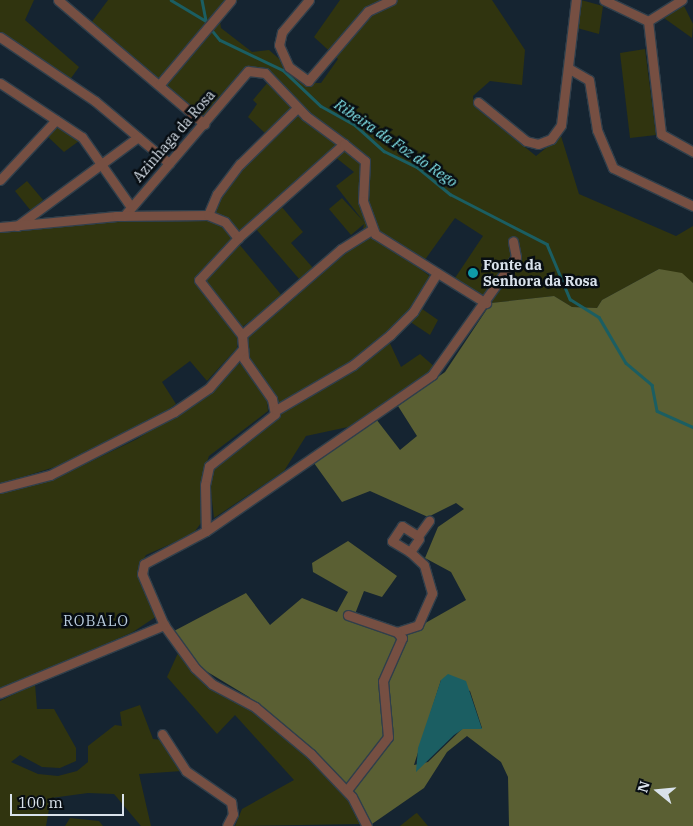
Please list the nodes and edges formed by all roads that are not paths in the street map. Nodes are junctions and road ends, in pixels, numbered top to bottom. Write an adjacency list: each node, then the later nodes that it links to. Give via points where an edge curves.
1 (58, 0): 11 (street)
2 (231, 0): 11 (street)
3 (309, 0): 4 (street, via 282,32 280,45 289,67 308,81 368,11)
4 (392, 0)
5 (576, 0): 10 (street)
6 (604, 0): 8 (street)
7 (682, 0): 8 (street)
8 (648, 21): 20 (street, via 660,134)
9 (0, 37): 18 (street, via 82,92)
10 (568, 68): 14 (street, via 561,125 551,139 538,144 526,140); 24 (street, via 589,80 596,129 612,168)
11 (160, 84): 17 (street)
12 (3, 85): 13 (street); 16 (street)
13 (0, 95)
14 (478, 102)
15 (297, 108): 17 (street, Azinhaga da Rosa, via 264,73 245,74); 19 (street); 26 (street, via 240,164 216,194)
16 (56, 120): 22 (street, via 82,137); 23 (street)
17 (204, 124): 21 (street, Azinhaga da Rosa)
18 (138, 137): 21 (street); 22 (street)
19 (344, 144): 30 (street, via 365,161 363,201); 31 (street)
20 (693, 152)
21 (169, 163): 25 (street, Azinhaga da Rosa)
22 (100, 164): 25 (street); 28 (street)
23 (0, 180)
24 (692, 202)
25 (131, 208): 27 (street, Azinhaga da Rosa)
26 (208, 215): 27 (street); 31 (street, via 225,222)
27 (124, 216): 28 (street)
28 (17, 226): 29 (street)
29 (0, 228)
30 (372, 230): 33 (street); 35 (street, via 341,249)
31 (238, 238): 35 (street, via 199,280)
32 (512, 241): 34 (street, via 518,250 516,257)
33 (438, 273): 34 (street); 37 (street, via 407,319 374,349)
34 (486, 303): 40 (street, via 432,375)
35 (242, 335): 36 (street)
36 (243, 349): 37 (street, via 247,365); 38 (street, via 208,388 174,412 50,475)
37 (276, 410): 40 (street, via 209,466 204,485)
38 (0, 488)
39 (429, 521): 42 (street, via 418,536 402,526 392,541)
40 (206, 530): 44 (street, via 141,568)
41 (419, 539): 42 (street)
42 (410, 552): 45 (street, via 424,565 432,593 418,625)
43 (348, 615): 45 (street)
44 (164, 625): 46 (street); 48 (street, via 212,684 237,694 275,723)
45 (397, 632): 48 (street, via 401,642 383,681 388,737)
46 (0, 694)
47 (162, 734): 49 (street, via 190,775 231,802 233,814)
48 (347, 790): 50 (street)
49 (227, 826)
50 (367, 826)

